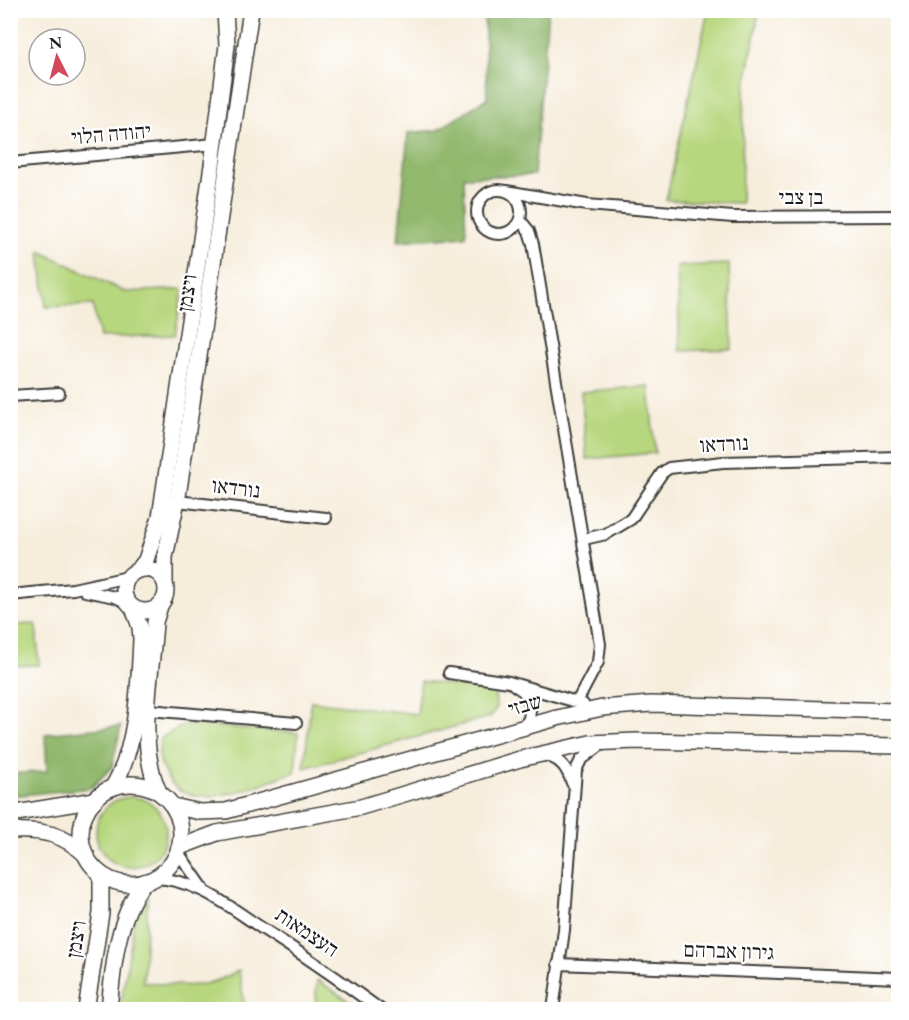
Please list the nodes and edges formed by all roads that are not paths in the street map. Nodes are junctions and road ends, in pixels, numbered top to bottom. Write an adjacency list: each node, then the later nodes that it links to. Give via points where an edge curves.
1 (225, 10): 2 (street, via 238,14); 3 (street, ויצמן, via 227,45)
2 (250, 10): 12 (street, ויצמן)
3 (215, 144): 4 (street, יהודה הלוי); 15 (street, ויצמן, via 160,517 146,560)
4 (10, 163)
5 (506, 191): 6 (street, בן צבי); 7 (street, via 517,199); 7 (street, via 492,191 480,200 479,223 498,235 512,231)
6 (553, 199): 7 (street, via 535,203); 8 (street, בן צבי, via 733,217)
7 (521, 216): 14 (street, via 533,244)
8 (898, 216)
9 (59, 393): 10 (street)
10 (10, 396)
11 (898, 457): 14 (street, נורדאו, via 669,468 639,509 619,528)
12 (177, 501): 13 (street, נורדאו); 16 (street, ויצמן, via 165,557)
13 (326, 518)
14 (584, 539): 23 (street, via 600,644 598,662)
15 (134, 573): 16 (street, via 152,569); 17 (street); 19 (street, via 124,591)
16 (165, 581): 20 (street, via 166,594)
17 (73, 589): 18 (street); 19 (street, via 99,592)
18 (10, 595)
19 (131, 605): 20 (street, via 149,611); 33 (street, via 141,639 135,703 126,762)
20 (160, 606): 25 (street, via 155,622)
21 (449, 673): 22 (street)
22 (509, 682): 23 (street); 28 (street, via 523,691 531,704 529,719)
23 (577, 702): 24 (street)
24 (597, 709): 26 (street, שבזי, via 651,704); 28 (street, שבזי)
25 (149, 710): 27 (street); 34 (street, via 147,762)
26 (898, 711)
27 (296, 723)
28 (523, 727): 36 (street, שבזי, via 226,811 200,812)
29 (605, 742): 30 (street); 31 (street); 32 (street, via 581,760)
30 (898, 746)
31 (538, 754): 32 (street, via 563,764); 39 (street, via 386,801 323,816 217,833)
32 (573, 786): 44 (street, via 565,919)
33 (112, 788): 34 (street, via 135,784); 35 (street)
34 (159, 792): 36 (street)
35 (95, 800): 37 (street); 40 (street, via 82,826 81,839)
36 (173, 806): 39 (street, via 182,829)
37 (10, 814)
38 (10, 831): 40 (street, via 55,834)
39 (179, 850): 42 (street, via 172,863); 43 (street, העצמאות)
40 (87, 856): 41 (street)
41 (101, 874): 42 (street, via 124,884); 46 (street, ויצמן, via 101,913)
42 (149, 880): 43 (street, העצמאות, via 171,879); 47 (street, ויצמן, via 130,900 122,924)
43 (207, 892): 48 (street, העצמאות, via 310,958)
44 (558, 964): 45 (street, גירון אברהם); 49 (street)
45 (898, 978)
46 (86, 1010)
47 (109, 1010)
48 (381, 1010)
49 (553, 1010)

